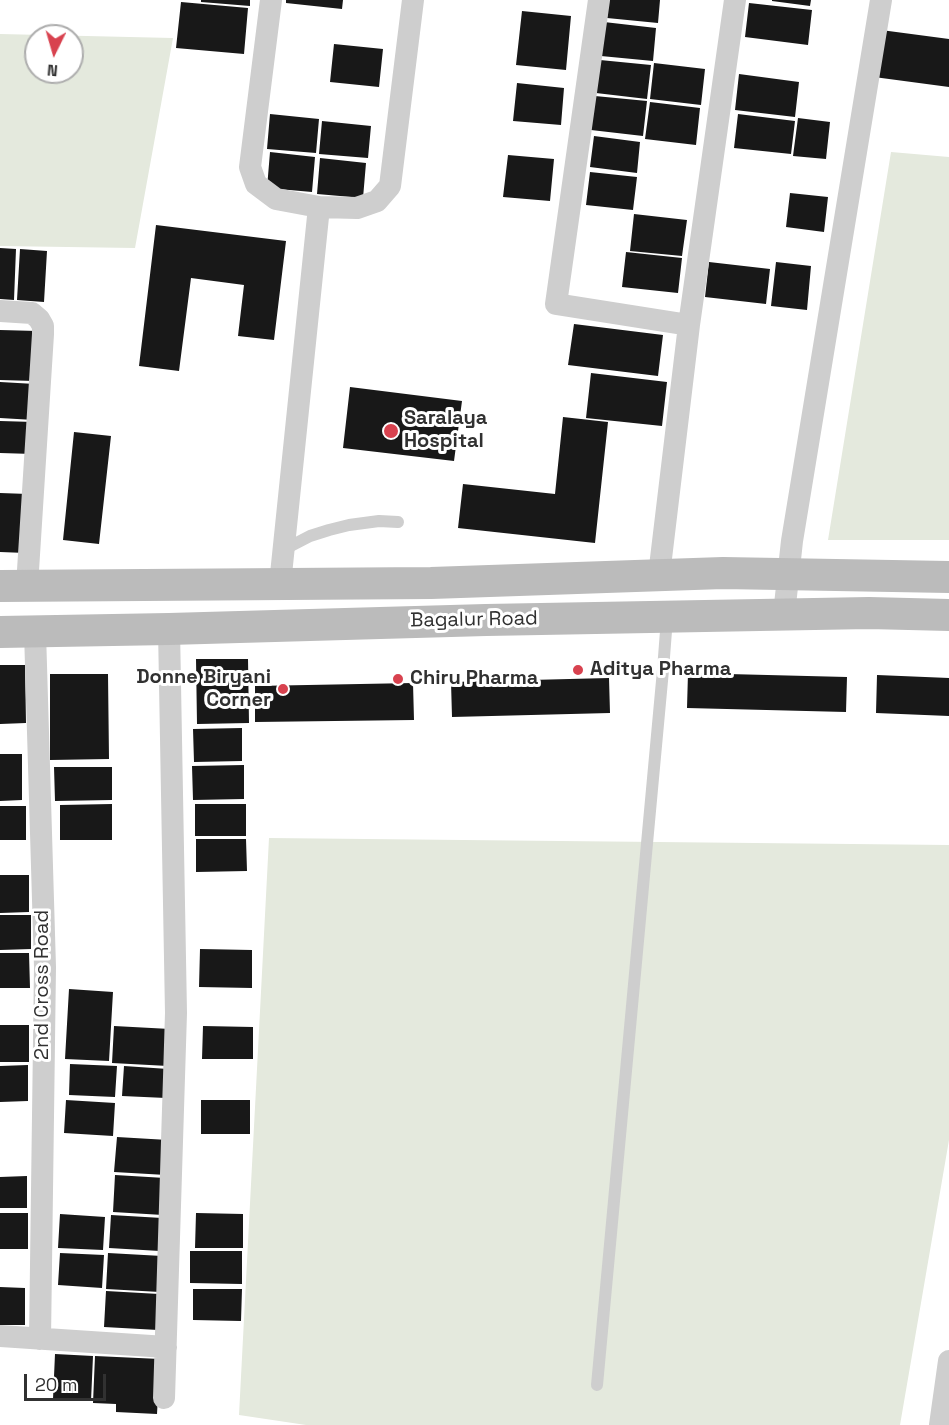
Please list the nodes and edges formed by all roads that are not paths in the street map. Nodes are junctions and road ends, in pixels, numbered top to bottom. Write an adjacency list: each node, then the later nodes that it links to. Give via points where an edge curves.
1 (271, 0): 6 (street, via 250,167 256,184 276,199)
2 (413, 0): 6 (street, via 390,186 377,201 357,208)
3 (599, 0): 8 (street, via 556,304)
4 (735, 0): 8 (street)
5 (881, 0): 11 (street)
6 (319, 207): 10 (street)
7 (0, 311): 15 (street, via 32,313 43,326)
8 (689, 325): 12 (street)
9 (398, 522): 10 (lane, via 339,527)
10 (283, 550): 14 (street)
11 (789, 574): 12 (main road, Bagalur Road); 13 (main road, Bagalur Road); 16 (street)
12 (659, 575): 14 (main road, Bagalur Road)
13 (949, 577)
14 (280, 584): 15 (main road, Bagalur Road)
15 (13, 586)
16 (784, 614): 17 (main road, Bagalur Road); 18 (main road, Bagalur Road)
17 (949, 615)
18 (667, 616): 19 (main road, Bagalur Road); 26 (lane)
19 (169, 629): 21 (main road, Bagalur Road); 24 (street, via 176,1013)
20 (0, 632): 21 (main road, Bagalur Road)
21 (35, 632): 23 (street, 2nd Cross Road, via 45,967)
22 (0, 1336): 23 (street)
23 (40, 1339): 24 (street)
24 (166, 1347): 27 (street)
25 (949, 1361): 28 (street)
26 (597, 1385)
27 (164, 1398)
28 (940, 1425)

